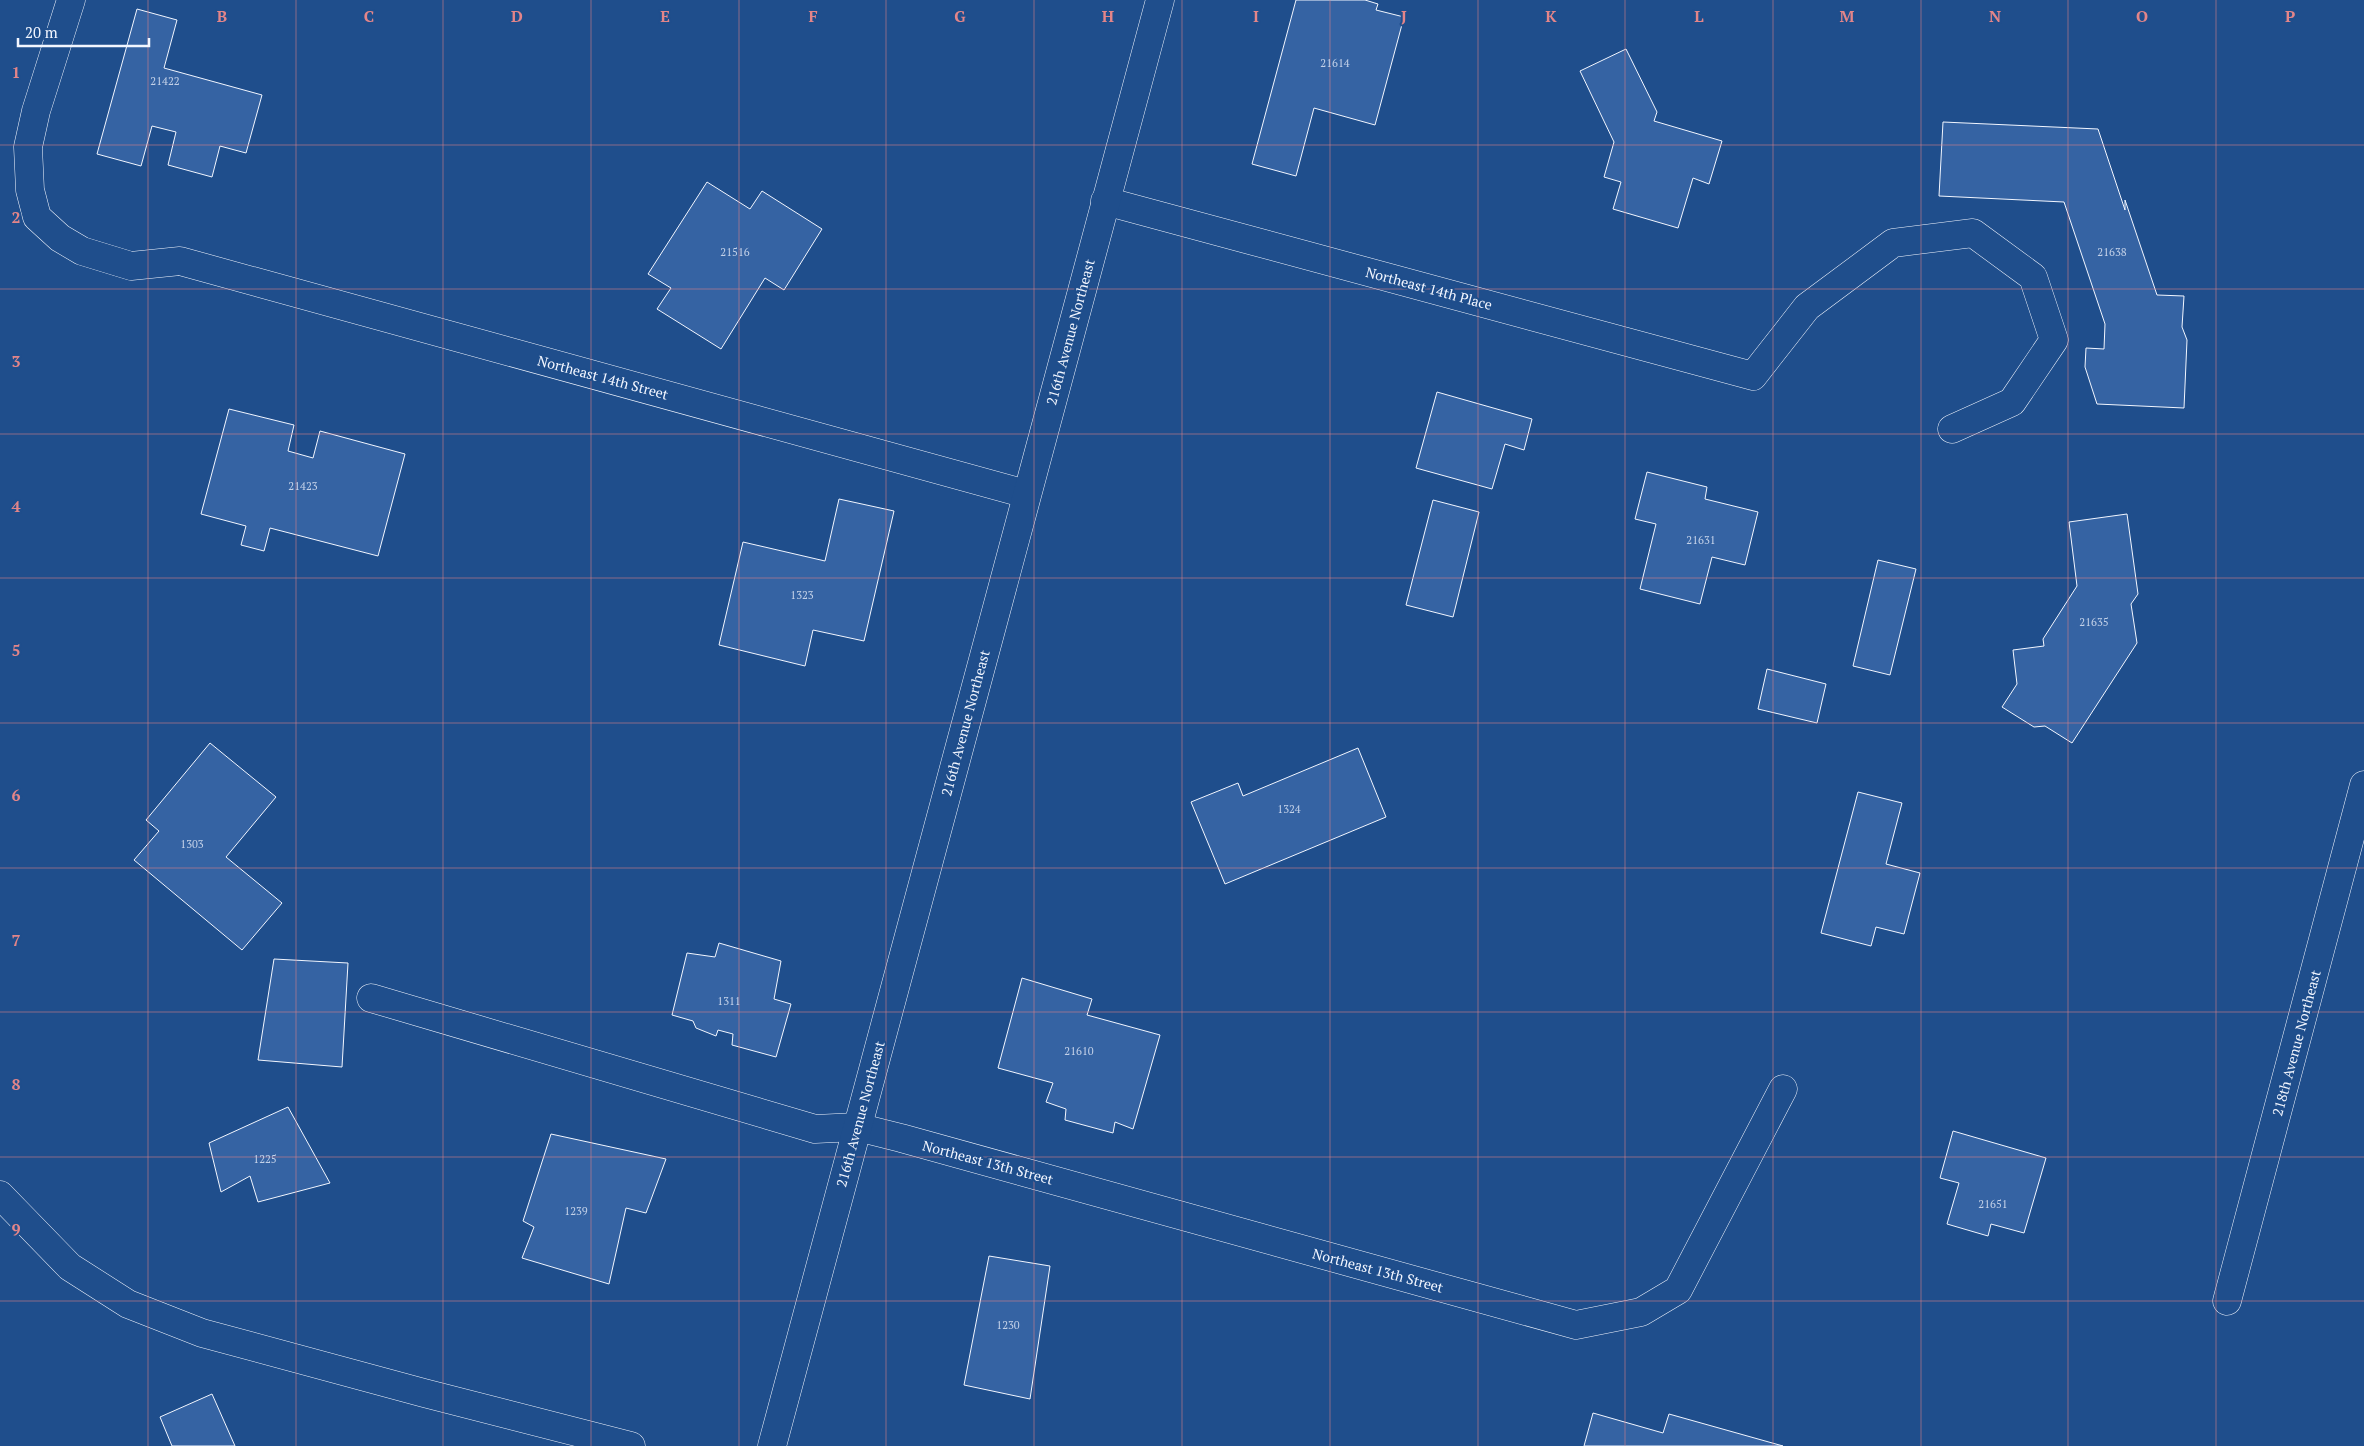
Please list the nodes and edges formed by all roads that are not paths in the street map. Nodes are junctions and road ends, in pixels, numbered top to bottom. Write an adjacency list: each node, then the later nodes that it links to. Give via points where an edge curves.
1 (71, 0): 5 (street, Northeast 14th Street, via 28,147 30,190 37,217 60,238 82,251 131,266 180,261)
2 (1160, 0): 3 (street, 216th Avenue Northeast)
3 (1105, 201): 4 (street, Northeast 14th Place, via 1753,376 1807,307 1893,243 1973,233 2034,277 2054,340 2012,402); 5 (street, 216th Avenue Northeast)
4 (1952, 429)
5 (1026, 494): 10 (street, 216th Avenue Northeast)
6 (2362, 793): 7 (street); 12 (street, 218th Avenue Northeast)
7 (2364, 838)
8 (371, 998): 10 (street, Northeast 13th Street, via 815,1129)
9 (1783, 1089): 10 (street, Northeast 13th Street, via 1678,1290 1641,1312 1576,1325)
10 (856, 1127): 14 (street, 216th Avenue Northeast)
11 (0, 1195): 13 (street, via 70,1268 128,1304 211,1336)
12 (2228, 1301)
13 (631, 1446)
14 (772, 1446)

